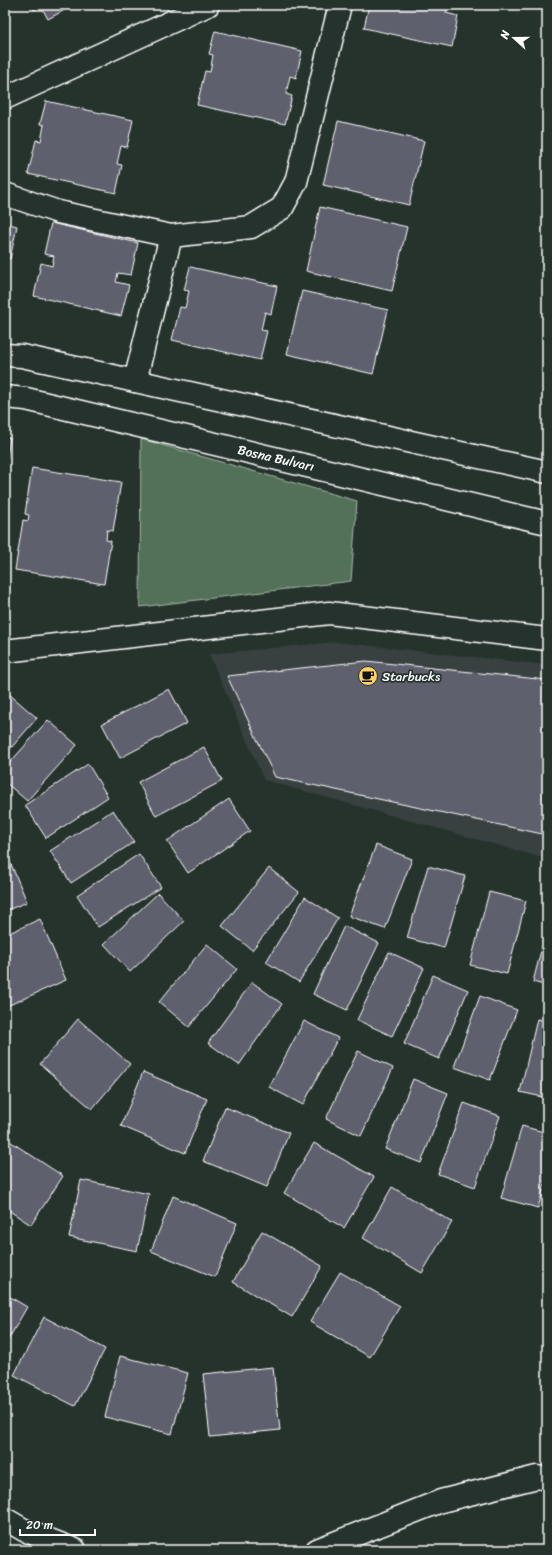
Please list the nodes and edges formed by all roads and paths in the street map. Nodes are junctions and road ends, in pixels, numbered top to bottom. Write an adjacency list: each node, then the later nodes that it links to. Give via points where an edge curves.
1 (208, 5): 3 (street)
2 (340, 5): 5 (street, via 296,182 282,208 251,227)
3 (5, 98)
4 (5, 194): 5 (street, via 58,212)
5 (171, 236): 7 (street)
6 (5, 355): 7 (street, via 22,356)
7 (135, 381): 9 (street)
8 (5, 398): 10 (street, Bosna Bulvarı, via 26,399)
9 (547, 472)
10 (547, 523)
11 (547, 639): 12 (street, via 329,613)
12 (5, 651)
13 (547, 1479): 16 (street, via 537,1477 441,1501)
14 (5, 1518): 15 (street, via 24,1530)
15 (76, 1550)
16 (317, 1550)

